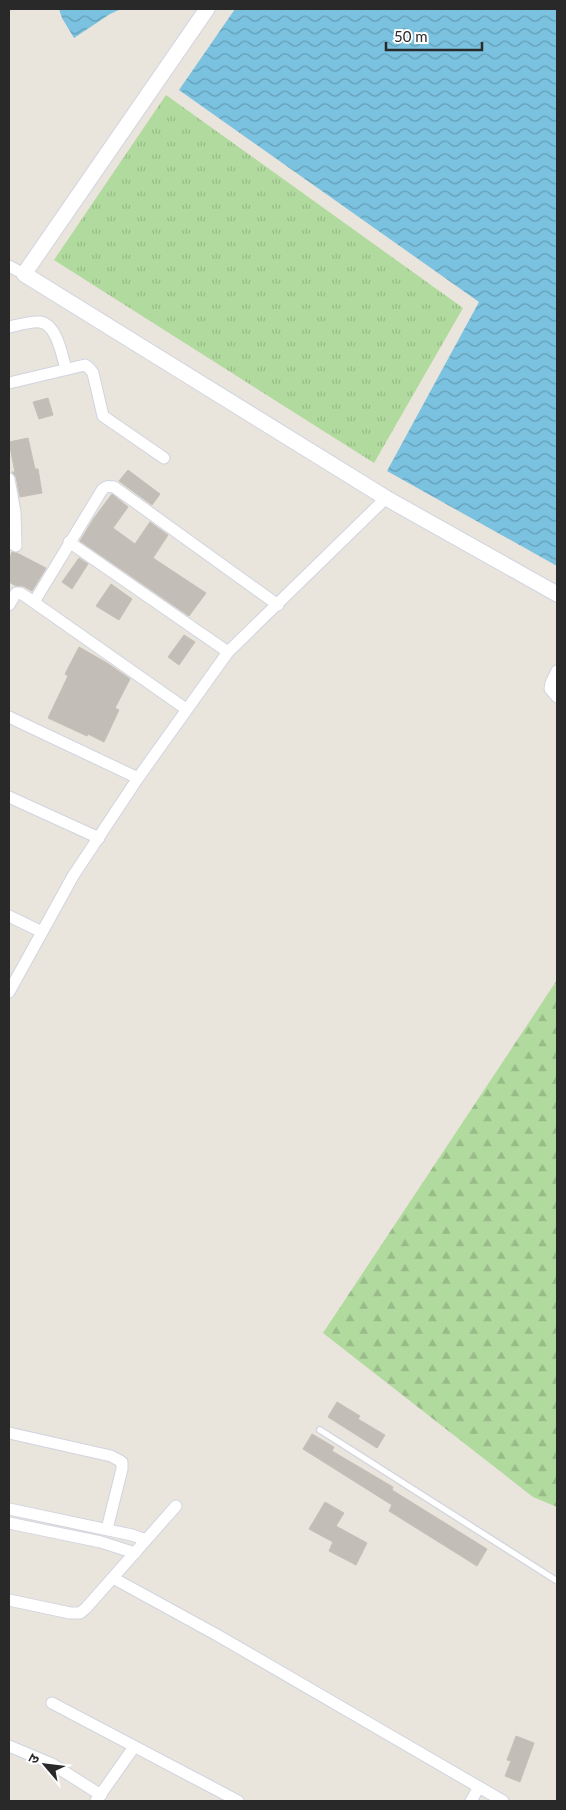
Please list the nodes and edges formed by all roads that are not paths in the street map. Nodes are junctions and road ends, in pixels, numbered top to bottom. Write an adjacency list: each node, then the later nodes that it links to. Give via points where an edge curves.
1 (207, 9): 3 (main road)
2 (9, 266): 3 (street)
3 (24, 274): 9 (main road)
4 (9, 327): 5 (street, via 46,323 52,328)
5 (66, 369): 6 (street); 7 (street, via 85,365 90,368 102,416)
6 (9, 383)
7 (164, 458)
8 (9, 479): 10 (street, via 15,512 16,546)
9 (386, 498): 12 (main road); 15 (street)
10 (9, 542)
11 (69, 542): 13 (street); 15 (street, via 102,490 109,486); 16 (street)
12 (557, 594)
13 (34, 602): 14 (street, via 16,593); 19 (street)
14 (9, 603)
15 (278, 605): 16 (street)
16 (228, 652): 19 (street)
17 (557, 671): 18 (street, via 550,689)
18 (557, 696)
19 (186, 710): 21 (street)
20 (9, 717): 21 (street)
21 (138, 778): 23 (street)
22 (9, 797): 23 (street)
23 (99, 838): 25 (street, via 73,876)
24 (9, 916): 25 (street)
25 (42, 932): 26 (street)
26 (9, 992)
27 (320, 1430): 36 (lane)
28 (9, 1433): 32 (street, via 111,1456 122,1462)
29 (176, 1506): 33 (street)
30 (9, 1509): 32 (street)
31 (9, 1523): 34 (street, via 102,1542)
32 (107, 1529): 33 (street)
33 (146, 1540): 34 (street)
34 (135, 1553): 35 (street)
35 (113, 1578): 37 (street, via 80,1613); 41 (street)
36 (557, 1581)
37 (9, 1600)
38 (52, 1703): 40 (street)
39 (9, 1746): 42 (street, via 52,1764)
40 (134, 1747): 42 (street); 43 (street)
41 (479, 1787): 44 (street); 45 (street)
42 (98, 1798)
43 (238, 1801)
44 (471, 1801)
45 (503, 1801)

